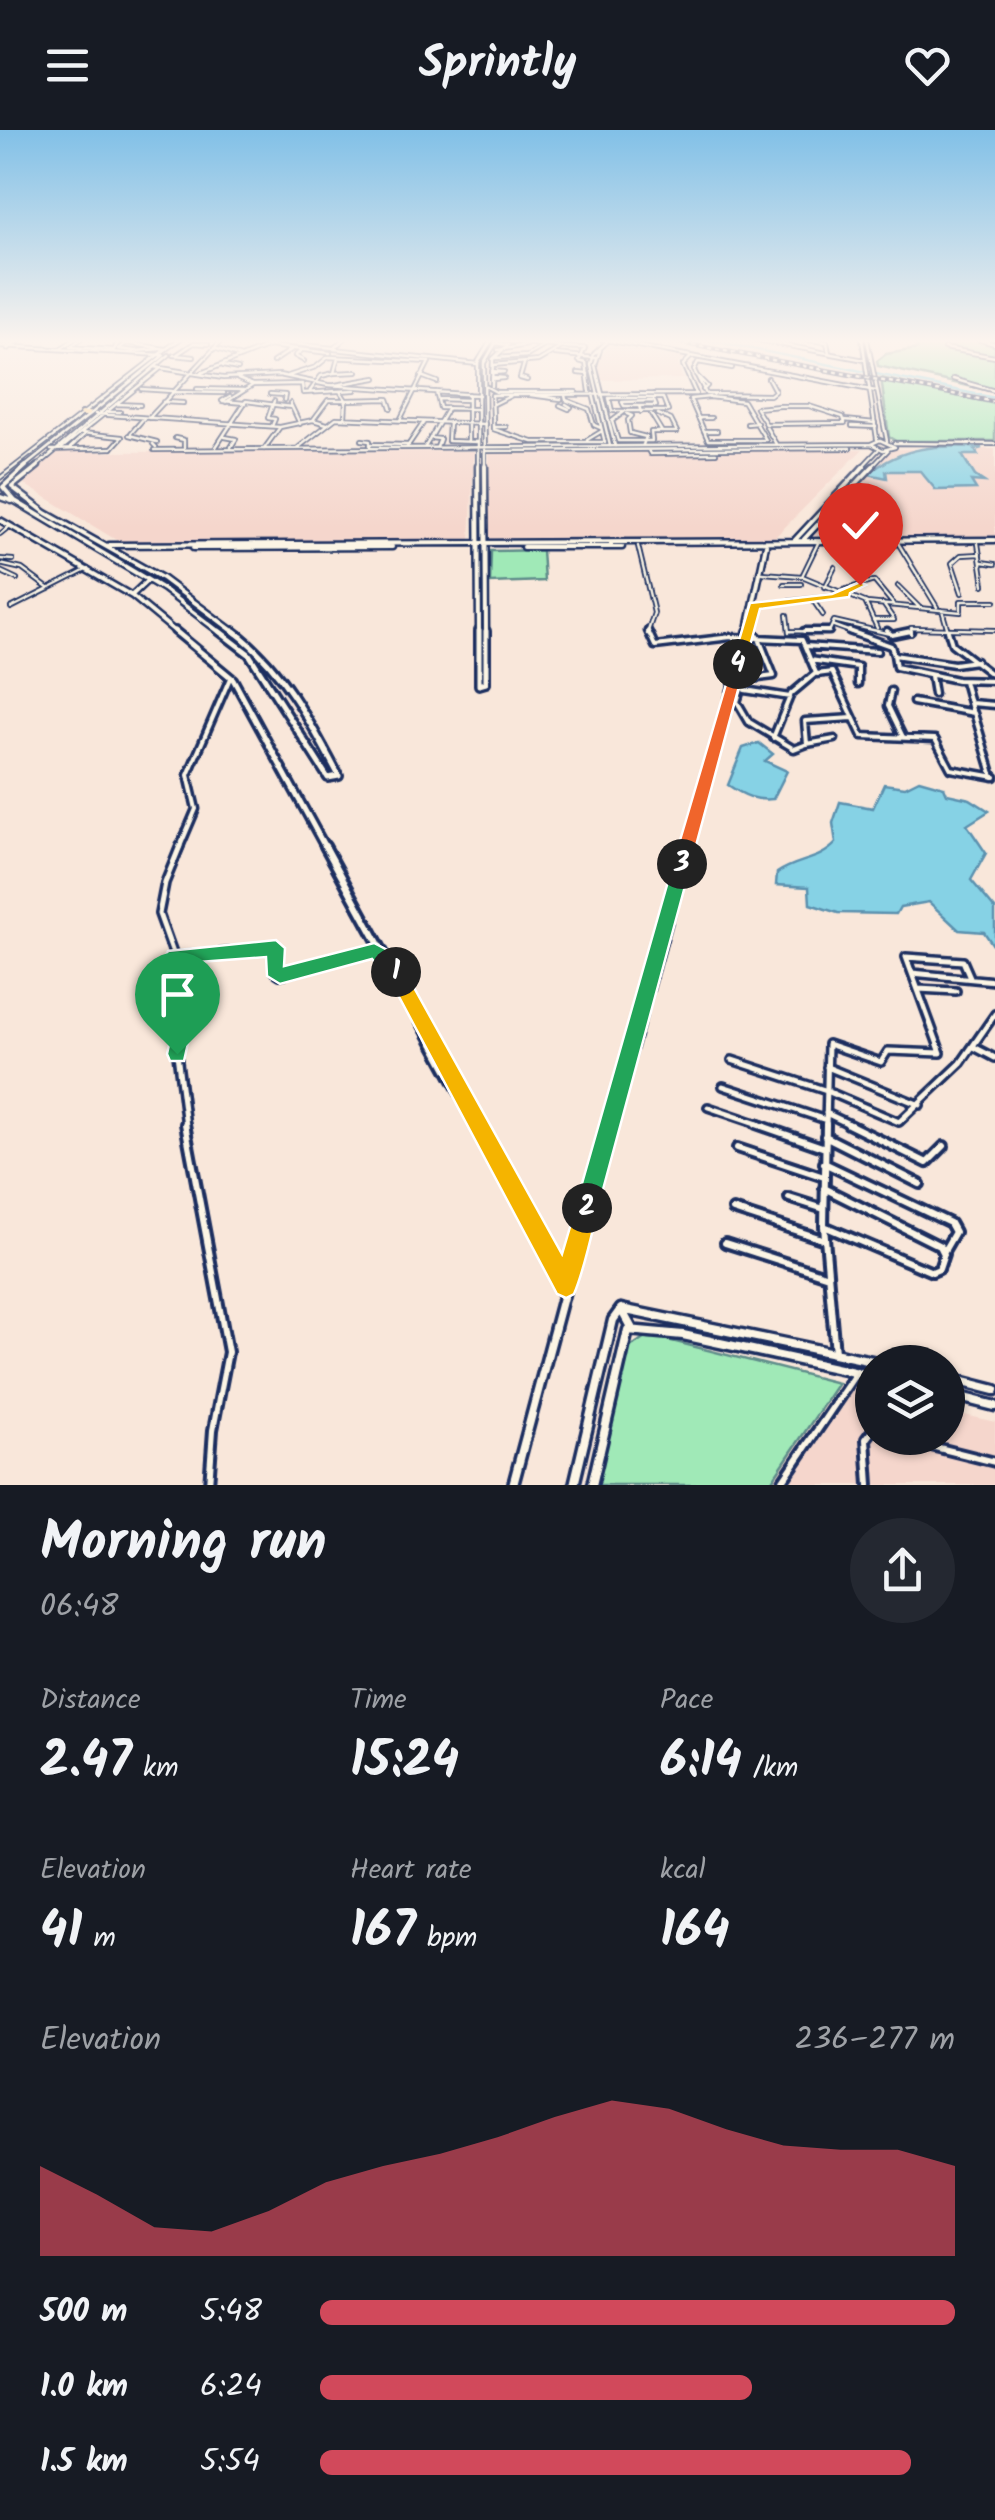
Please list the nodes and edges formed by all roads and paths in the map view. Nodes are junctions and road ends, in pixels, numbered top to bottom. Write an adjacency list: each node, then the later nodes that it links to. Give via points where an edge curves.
1 (104, 402): 48 (street)
2 (106, 402): 48 (street)
3 (163, 402): 53 (street)
4 (168, 402): 29 (street)
5 (230, 402): 30 (street)
6 (274, 402): 78 (street)
7 (275, 402): 73 (street, via 290,405)
8 (326, 402): 61 (street)
9 (346, 402): 55 (street)
10 (389, 402): 37 (street)
11 (409, 402): 62 (street)
12 (438, 402): 38 (street)
13 (468, 402): 39 (street)
14 (479, 402): 40 (street)
15 (484, 402): 65 (street)
16 (497, 402): 32 (street)
17 (572, 402): 84 (street, via 589,409)
18 (599, 402): 84 (street)
19 (600, 402): 106 (street)
20 (603, 402): 41 (street)
21 (608, 402): 41 (street)
22 (622, 402): 36 (street)
23 (654, 402): 36 (street)
24 (664, 402): 46 (street)
25 (692, 402): 57 (street)
26 (739, 402): 71 (street)
27 (873, 402): 77 (street)
28 (876, 402): 103 (street)
29 (183, 403)
30 (245, 403): 69 (street)
31 (116, 404): 35 (street); 49 (street)
32 (492, 404): 56 (street)
33 (566, 404): 34 (street, via 570,408)
34 (560, 405)
35 (140, 406)
36 (639, 406): 44 (street)
37 (391, 408)
38 (448, 408): 39 (street); 67 (street)
39 (468, 408): 40 (street); 70 (street)
40 (479, 409): 65 (street)
41 (609, 411): 43 (street); 106 (street)
42 (120, 412): 49 (street)
43 (623, 412): 44 (street); 100 (street, via 632,415 630,432 643,434); 100 (street, via 612,421 618,440)
44 (641, 412): 45 (street)
45 (654, 412): 46 (street); 63 (street); 87 (street, via 649,415)
46 (666, 412): 63 (street)
47 (363, 413): 59 (street)
48 (88, 414): 49 (street); 123 (street); 123 (street)
49 (104, 414): 53 (street); 88 (street)
50 (185, 414): 60 (street)
51 (251, 416): 72 (street)
52 (834, 417): 66 (street); 76 (street); 76 (street, via 810,406 756,407 766,424)
53 (147, 418): 54 (street); 90 (street)
54 (158, 418): 60 (street); 80 (street)
55 (345, 418): 59 (street); 74 (street)
56 (493, 418): 65 (street); 83 (street)
57 (698, 418): 58 (street); 86 (street)
58 (711, 418)
59 (361, 419): 62 (street)
60 (184, 420): 69 (street)
61 (313, 420): 73 (street); 74 (street)
62 (400, 420): 64 (street)
63 (671, 420): 87 (street, via 677,432)
64 (424, 421): 67 (street); 109 (street)
65 (483, 421): 70 (street); 96 (street); 122 (street)
66 (845, 421): 76 (street); 77 (street)
67 (439, 422): 68 (street); 94 (street)
68 (449, 422): 70 (street); 98 (street, via 448,441)
69 (232, 423): 72 (street); 91 (street)
70 (468, 423): 98 (street)
71 (757, 423): 75 (street); 102 (street, via 766,440)
72 (247, 424): 78 (street)
73 (300, 424): 81 (street)
74 (328, 424): 113 (street)
75 (747, 424)
76 (836, 424)
77 (876, 425): 79 (street); 97 (street)
78 (272, 426): 81 (street)
79 (852, 426)
80 (151, 427)
81 (280, 427): 121 (street)
82 (766, 427): 107 (street)
83 (493, 429): 96 (street, via 493,439); 99 (street, via 532,442)
84 (602, 429): 99 (street, via 596,438); 106 (street)
85 (717, 430): 86 (street)
86 (704, 431): 102 (street, via 709,440)
87 (662, 432): 101 (street, via 651,432)
88 (80, 433): 89 (street); 118 (street)
89 (86, 434): 92 (street); 119 (street)
90 (128, 435): 92 (street); 104 (street, via 156,438)
91 (223, 437): 111 (street); 112 (street, via 236,439)
92 (122, 438): 120 (street)
93 (175, 438): 110 (street)
94 (430, 438): 114 (street); 115 (street, via 440,439)
95 (362, 440): 105 (street)
96 (485, 440): 122 (street)
97 (878, 440): 103 (street); 117 (street)
98 (468, 442): 122 (street)
99 (578, 442): 106 (street)
100 (643, 443): 101 (street); 106 (street)
101 (654, 443): 116 (street)
102 (740, 443): 107 (street); 116 (street)
103 (891, 444): 108 (street); 125 (street)
104 (156, 445): 110 (street); 121 (street, via 154,450)
105 (370, 445): 109 (street); 113 (street)
106 (609, 445): 122 (street)
107 (776, 445): 117 (street)
108 (995, 445)
109 (408, 446): 114 (street)
110 (184, 447): 111 (street)
111 (216, 447): 112 (street)
112 (231, 447): 121 (street)
113 (299, 447): 121 (street)
114 (425, 447): 115 (street)
115 (437, 447): 122 (street)
116 (677, 447): 117 (street); 122 (street); 124 (street)
117 (874, 447): 125 (street); 132 (street)
118 (62, 448): 119 (street); 123 (street)
119 (70, 448): 120 (street)
120 (112, 448): 123 (street)
121 (265, 448): 122 (street)
122 (482, 448): 124 (street); 138 (street); 139 (street)
123 (45, 449): 127 (street); 127 (street); 143 (street, via 12,487)
124 (648, 450): 126 (street)
125 (888, 450): 132 (street)
126 (716, 454)
127 (1, 484): 129 (street)
128 (1, 498): 129 (street)
129 (20, 504): 142 (street)
130 (0, 520): 131 (street)
131 (4, 530): 150 (street)
132 (797, 542): 133 (street); 137 (street); 139 (street); 140 (street)
133 (995, 542): 136 (street)
134 (850, 543): 135 (street); 137 (street); 156 (street)
135 (898, 543): 136 (street); 176 (street)
136 (978, 543): 144 (street)
137 (818, 544): 153 (street)
138 (477, 545): 139 (street); 139 (street, via 478,684 486,684); 143 (street)
139 (486, 545): 141 (street)
140 (766, 545): 141 (street); 152 (street)
141 (638, 546): 185 (street, via 654,612 647,632 652,645)
142 (93, 547): 143 (street); 155 (street)
143 (107, 547): 155 (street, via 175,587 263,653 339,776 328,778 249,654)
144 (980, 554): 147 (street); 166 (street, via 952,562)
145 (13, 560): 146 (street)
146 (0, 561): 162 (street)
147 (982, 562): 148 (street); 159 (street)
148 (995, 564)
149 (835, 567): 161 (street)
150 (88, 569): 162 (street); 164 (street)
151 (0, 571): 154 (street)
152 (763, 573): 153 (street); 173 (street)
153 (804, 577): 158 (street); 161 (street)
154 (17, 579)
155 (148, 580): 164 (street)
156 (866, 582): 165 (street); 172 (street, via 876,582)
157 (784, 584): 158 (street)
158 (801, 584): 163 (street)
159 (984, 585)
160 (898, 586): 174 (street)
161 (826, 587): 165 (street)
162 (50, 588): 175 (street)
163 (796, 591)
164 (135, 592): 194 (street)
165 (837, 592): 167 (street)
166 (962, 592)
167 (845, 595): 168 (street); 170 (street)
168 (812, 599): 173 (street); 178 (street)
169 (995, 600): 176 (street, via 961,601 962,612)
170 (865, 602): 171 (street); 179 (street)
171 (884, 604): 172 (street); 179 (street, via 894,620)
172 (892, 604): 174 (street)
173 (755, 606): 185 (street)
174 (919, 607): 176 (street)
175 (11, 608)
176 (940, 609): 184 (street)
177 (786, 615): 183 (street)
178 (823, 616)
179 (873, 620): 181 (street)
180 (832, 626): 181 (street, via 836,621); 183 (street, via 828,632); 190 (street, via 891,646)
181 (877, 628): 184 (street, via 896,636 911,634 911,628)
182 (995, 630): 184 (street)
183 (789, 631): 187 (street)
184 (947, 632): 192 (street, via 955,648)
185 (745, 636): 186 (street); 199 (street)
186 (758, 636): 187 (street); 200 (street, via 774,676 744,680)
187 (790, 638): 188 (street)
188 (805, 646): 189 (street); 191 (street)
189 (877, 651)
190 (894, 655): 192 (street); 195 (street, via 898,668)
191 (810, 660): 193 (street); 198 (street, via 858,667)
192 (976, 662): 196 (street)
193 (815, 674): 203 (street); 209 (street, via 832,672)
194 (230, 675): 216 (street, via 188,774 195,810 159,908); 217 (street)
195 (930, 676): 197 (street); 202 (street)
196 (995, 679): 197 (street)
197 (964, 681): 206 (street)
198 (858, 684)
199 (731, 688): 204 (street); 249 (street, via 572,1263 562,1266)
200 (743, 690): 203 (street); 204 (street)
201 (891, 691): 211 (street, via 888,706)
202 (934, 694)
203 (790, 697): 212 (street)
204 (735, 702): 210 (street)
205 (913, 702): 208 (street)
206 (971, 703): 207 (street); 208 (street)
207 (995, 705)
208 (973, 712): 215 (street)
209 (853, 718): 211 (street, via 864,737); 214 (street, via 805,720)
210 (762, 735): 212 (street)
211 (903, 737): 215 (street, via 937,740 951,769)
212 (773, 738): 214 (street, via 794,749)
213 (835, 738): 214 (street)
214 (807, 744)
215 (994, 777)
216 (175, 957): 217 (street, via 276,948 274,970 280,976 372,951); 263 (street, via 188,1003 177,1054 183,1112 228,1352)
217 (389, 960): 249 (street)
218 (912, 973): 219 (street); 219 (street, via 909,955 964,962); 221 (street)
219 (970, 978): 220 (street)
220 (995, 981)
221 (918, 989): 222 (street); 227 (street, via 941,1053 888,1051 881,1062 831,1043)
222 (956, 992)
223 (995, 1014): 224 (street)
224 (974, 1048): 225 (street); 230 (street)
225 (995, 1058)
226 (732, 1060): 229 (street)
227 (827, 1067): 229 (street); 230 (street)
228 (723, 1086): 232 (street)
229 (827, 1091): 230 (street, via 896,1122); 232 (street)
230 (922, 1105)
231 (708, 1107): 236 (street)
232 (826, 1116): 233 (street); 234 (street, via 927,1163)
233 (825, 1136): 236 (street); 239 (street)
234 (944, 1146)
235 (737, 1148): 238 (street)
236 (825, 1148): 237 (street)
237 (824, 1163): 238 (street); 247 (street, via 950,1223 955,1232)
238 (824, 1177): 240 (street)
239 (920, 1184)
240 (824, 1188): 242 (street); 247 (street)
241 (789, 1198): 242 (street)
242 (824, 1209): 244 (street)
243 (733, 1210): 245 (street)
244 (824, 1226): 245 (street); 247 (street, via 932,1272)
245 (825, 1240): 248 (street)
246 (725, 1243): 248 (street)
247 (944, 1251)
248 (828, 1276): 252 (street)
249 (566, 1286): 264 (street)
250 (621, 1309): 251 (street); 252 (street); 265 (street)
251 (632, 1328): 254 (street); 266 (street, via 624,1335)
252 (835, 1353): 253 (street)
253 (855, 1357)
254 (855, 1373)
255 (855, 1374): 267 (street)
256 (965, 1382): 257 (street)
257 (995, 1390)
258 (965, 1398): 259 (street)
259 (995, 1406)
260 (965, 1454): 262 (street)
261 (867, 1455): 268 (street)
262 (995, 1462)
263 (209, 1485)
264 (514, 1485)
265 (574, 1485)
266 (592, 1485)
267 (780, 1485)
268 (869, 1485)

